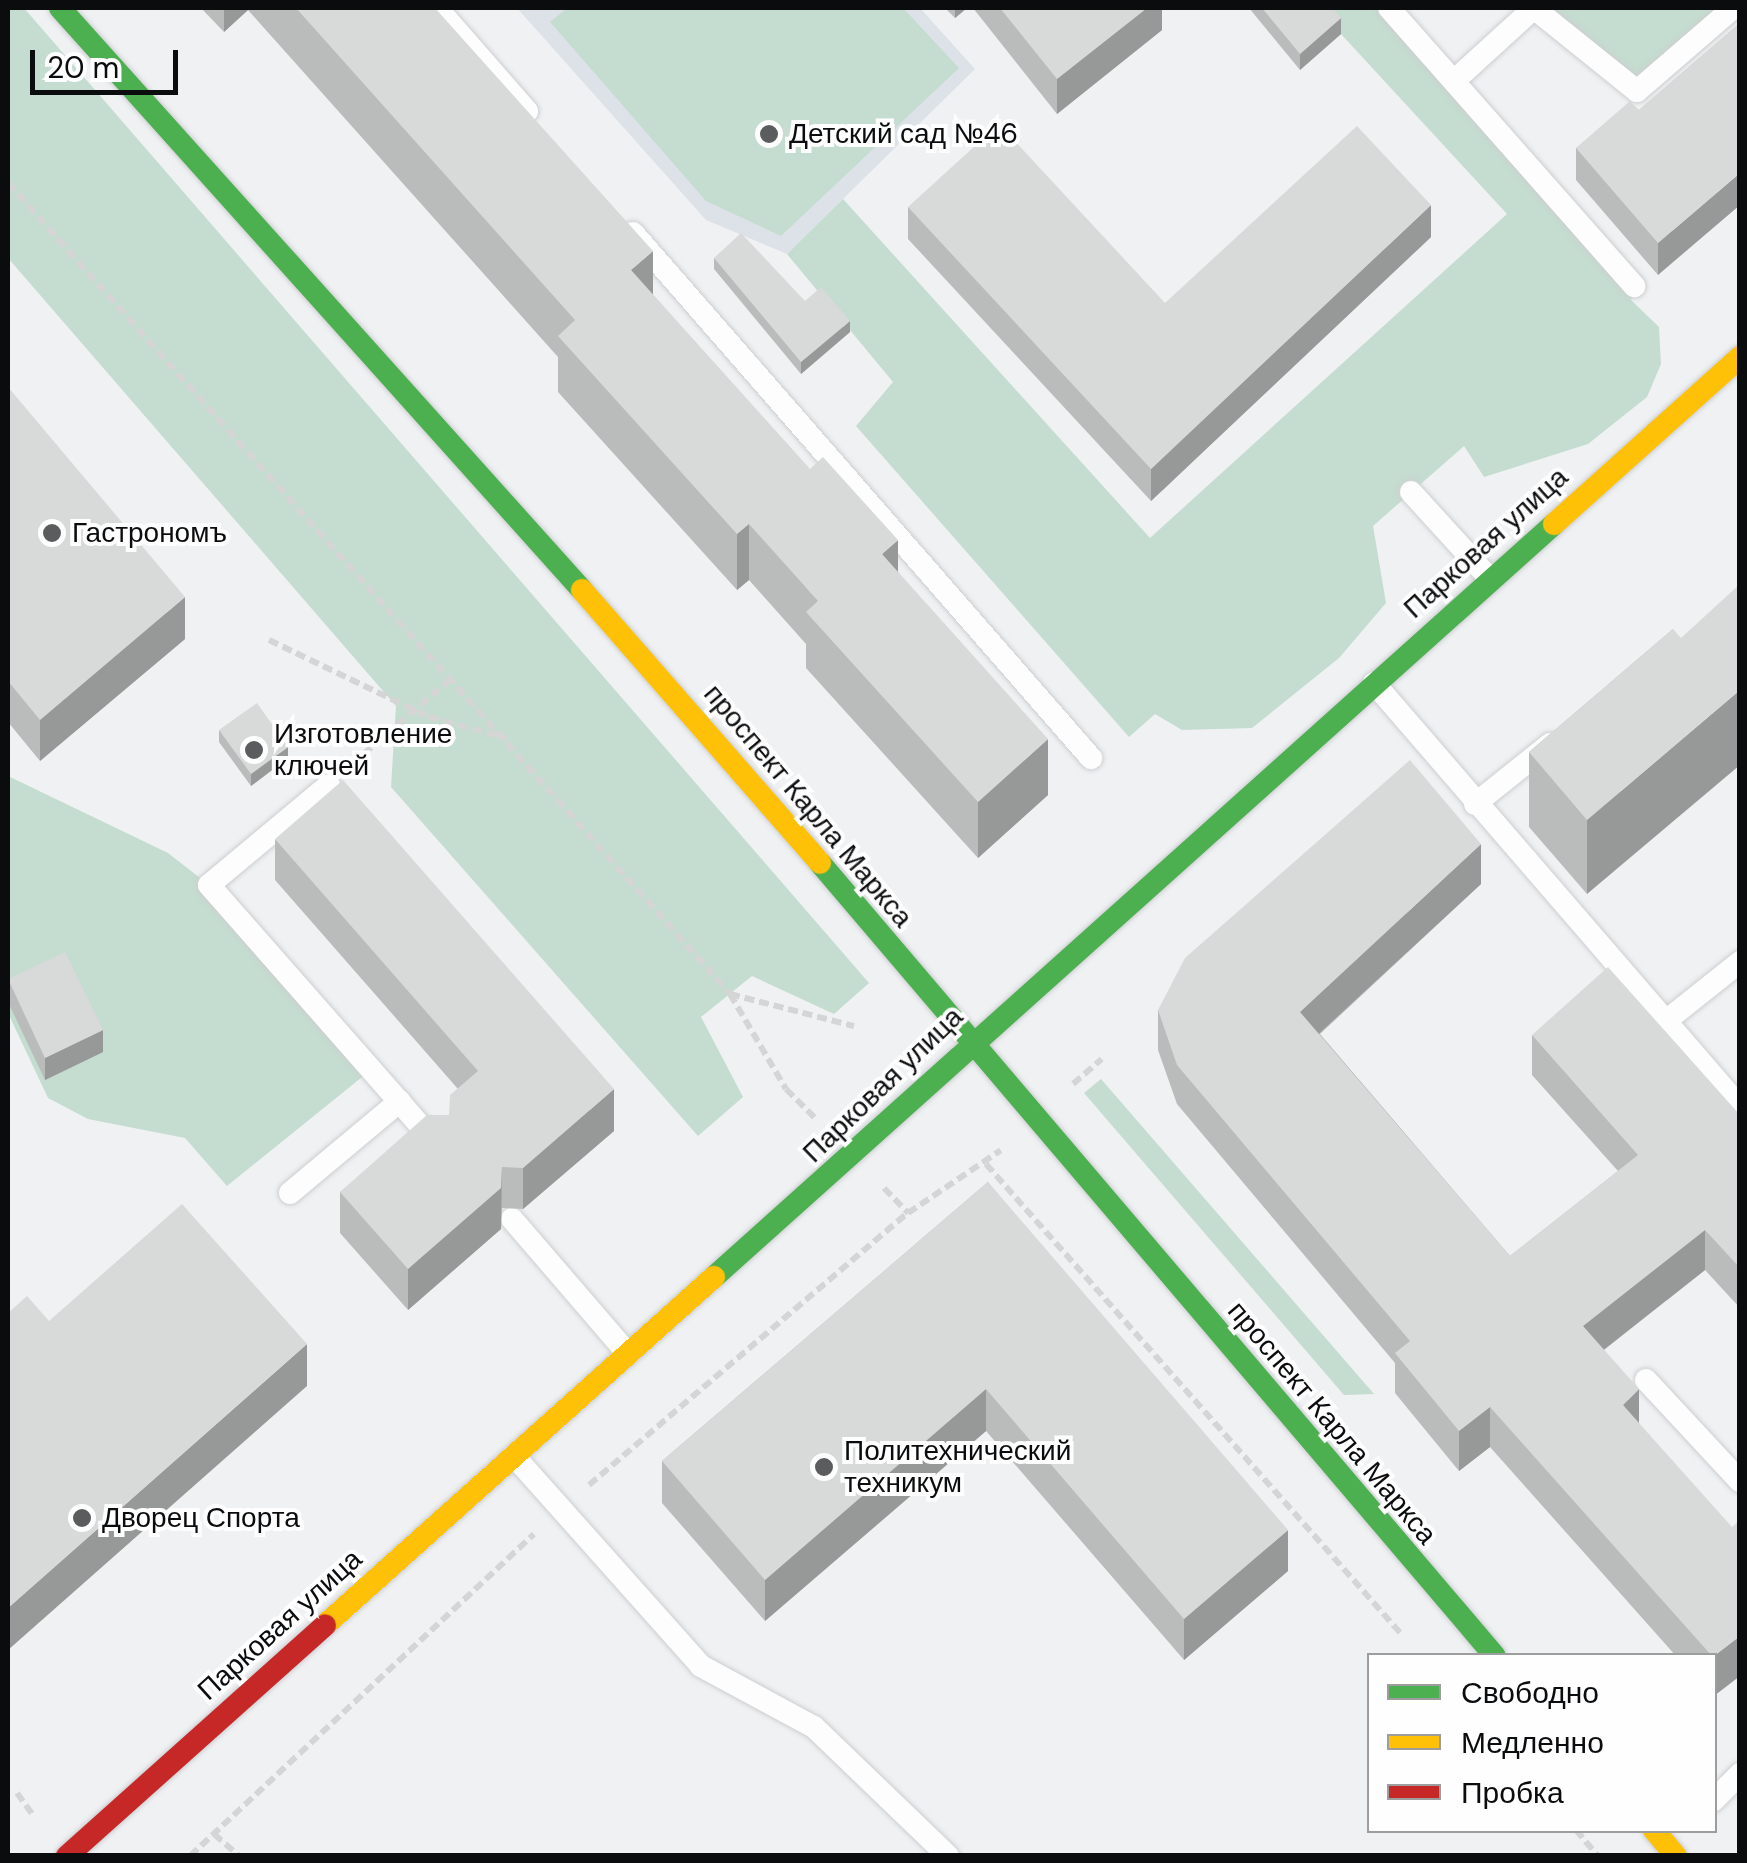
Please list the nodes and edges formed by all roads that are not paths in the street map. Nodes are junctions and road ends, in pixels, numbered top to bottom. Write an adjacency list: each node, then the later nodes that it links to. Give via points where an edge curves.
1 (60, 8): 20 (street, проспект Карла Маркса, via 684,703)
2 (437, 8): 7 (lane)
3 (1388, 8): 6 (lane)
4 (1535, 8): 5 (lane, via 1637,91); 6 (lane)
5 (1733, 8)
6 (1455, 80): 9 (lane)
7 (542, 127)
8 (620, 217): 15 (lane)
9 (1634, 286)
10 (1740, 357): 12 (street, Парковая улица)
11 (1411, 492): 12 (lane)
12 (1491, 580): 13 (street, Парковая улица)
13 (1374, 683): 17 (lane); 20 (street, Парковая улица)
14 (1577, 722): 17 (lane)
15 (1092, 758)
16 (328, 785): 21 (lane, via 210,886)
17 (1475, 804): 19 (lane)
18 (1740, 962): 19 (lane)
19 (1662, 1024): 22 (lane)
20 (971, 1042): 26 (street, Парковая улица); 30 (street, проспект Карла Маркса)
21 (400, 1101): 23 (lane); 24 (lane)
22 (1740, 1108)
23 (438, 1146)
24 (290, 1193)
25 (512, 1219): 26 (lane)
26 (628, 1354): 28 (street, Парковая улица)
27 (1646, 1380): 29 (lane)
28 (514, 1456): 33 (street, Парковая улица); 34 (lane, via 702,1666 814,1727)
29 (1740, 1481)
30 (1491, 1653)
31 (1740, 1774): 32 (lane)
32 (1717, 1797)
33 (67, 1856)
34 (948, 1856)

